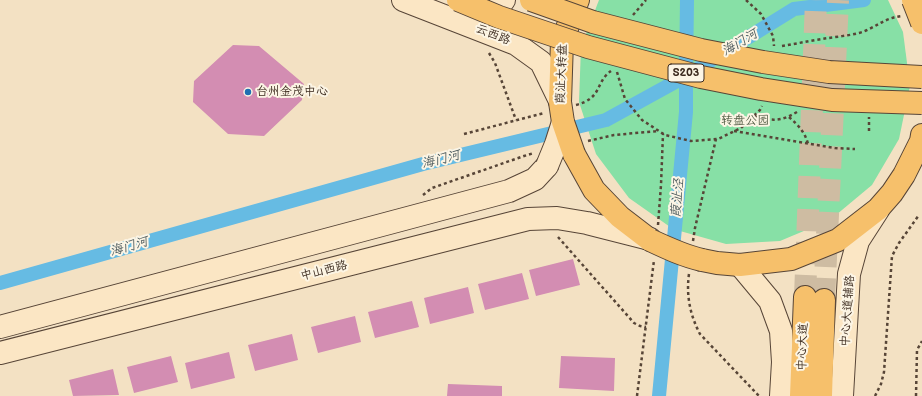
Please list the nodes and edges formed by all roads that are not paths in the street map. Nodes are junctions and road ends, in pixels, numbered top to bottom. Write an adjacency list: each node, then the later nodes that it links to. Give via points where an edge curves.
1 (403, 0): 5 (main road, 云西路)
2 (504, 0): 5 (main road, via 491,18 471,22)
3 (531, 0): 6 (main road, S203, bridge, via 593,22 716,53 828,72)
4 (578, 0): 8 (main road, 葭沚大转盘, via 562,41)
5 (456, 10): 7 (main road, S203, bridge, via 499,17 588,47 700,77 832,100); 8 (main road, 云西路, via 477,29 516,44 542,62)
6 (922, 77)
7 (922, 103)
8 (561, 108): 13 (main road, 葭沚大转盘, bridge, via 574,154 594,190 620,218); 15 (main road, bridge, via 556,144 547,166 535,179 509,192)
9 (922, 135): 11 (main road, 葭沚大转盘)
10 (922, 161): 11 (main road)
11 (904, 175): 12 (main road, 葭沚大转盘)
12 (878, 209): 14 (main road, 葭沚大转盘, via 838,240 791,260); 20 (main road, 中心大道辅路, via 858,241 849,274)
13 (654, 243): 14 (main road, 葭沚大转盘, bridge, via 702,260); 16 (main road, 中山西路, via 588,223 557,218 528,219)
14 (740, 265): 17 (main road, via 770,301 781,331)
15 (0, 327)
16 (0, 353)
17 (781, 396)
18 (801, 396): 19 (main road, 中心大道, via 814,299)
19 (821, 396)
20 (842, 396)

